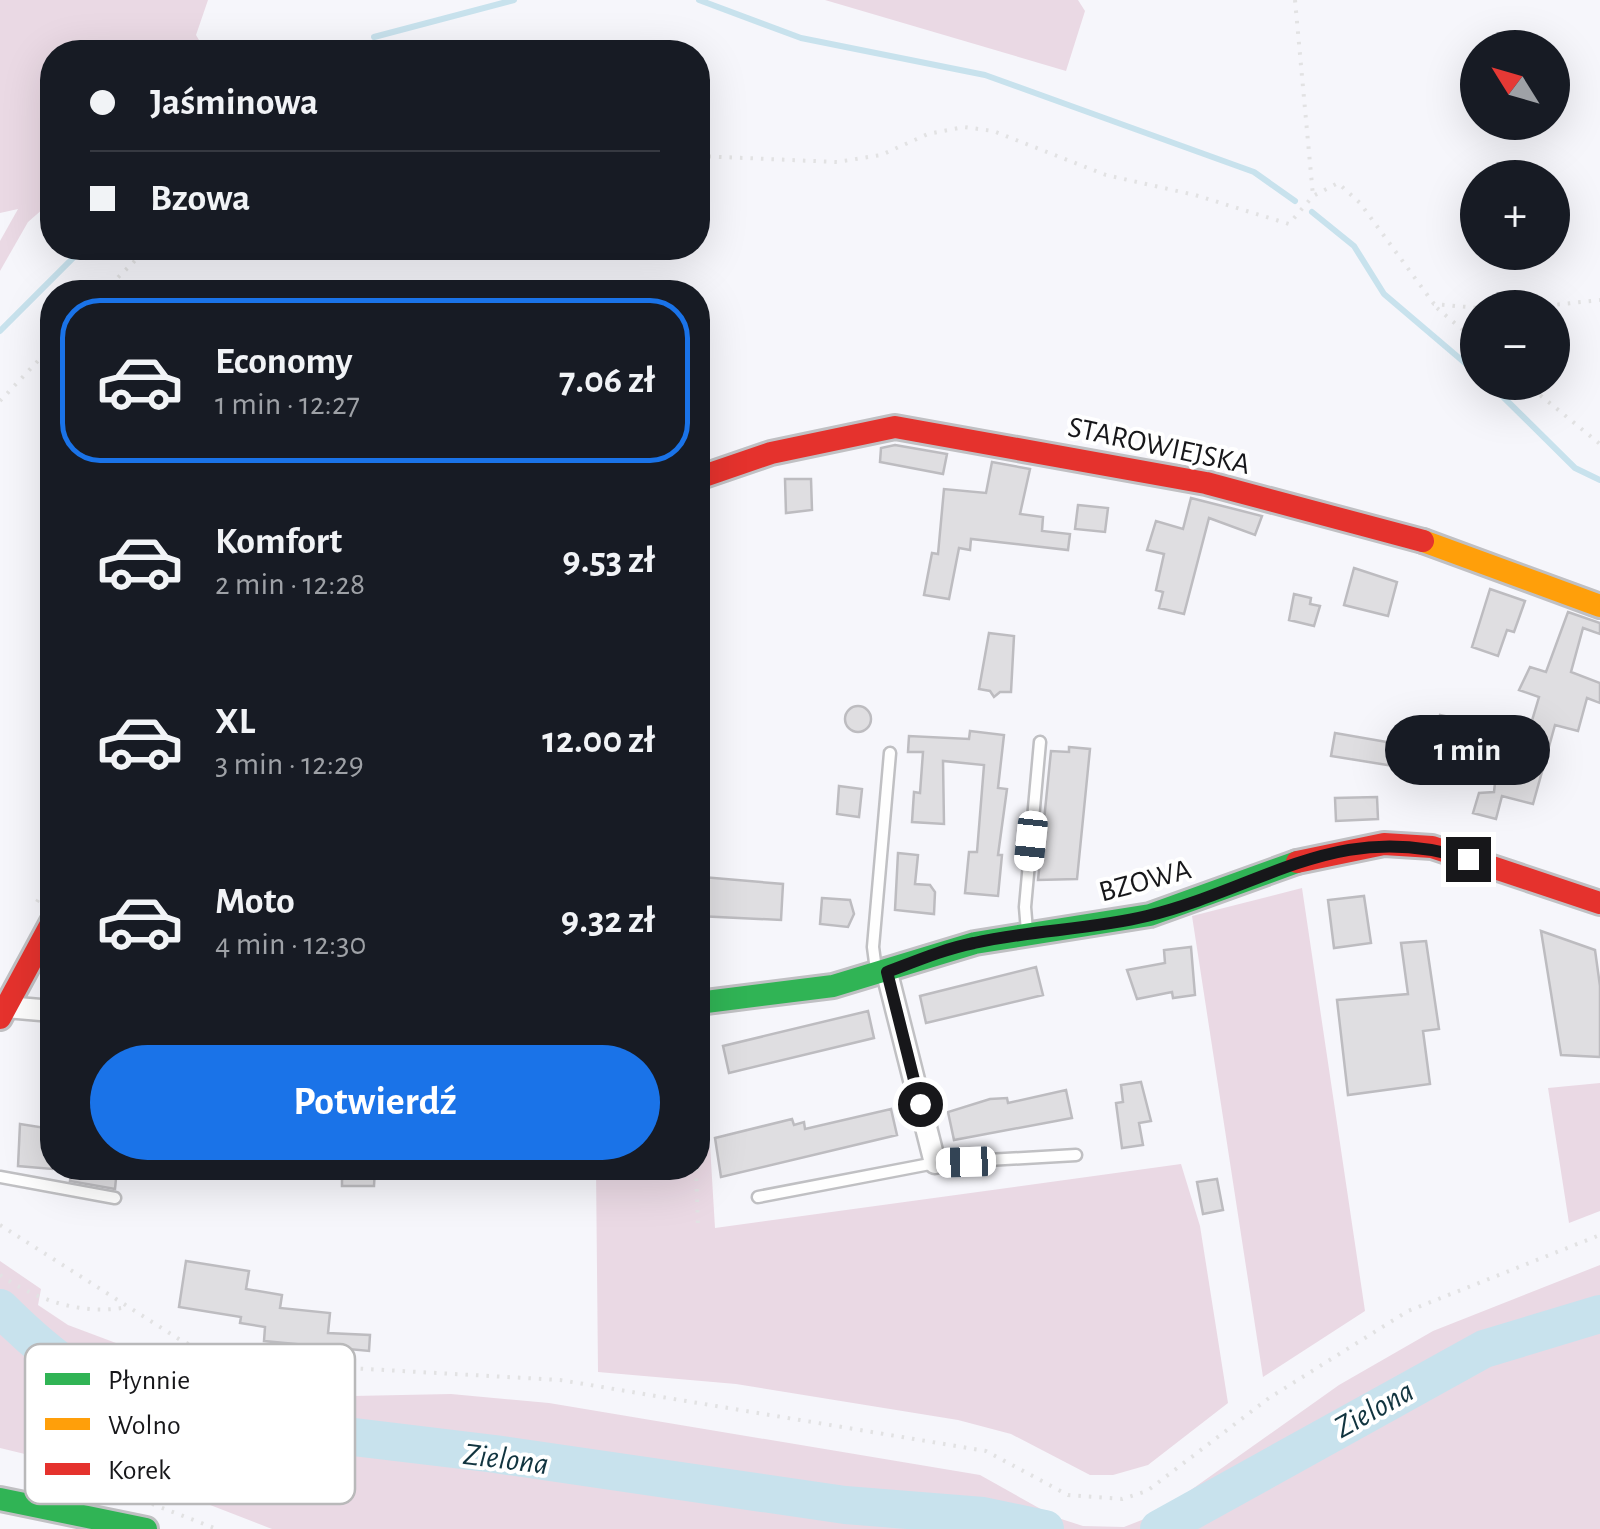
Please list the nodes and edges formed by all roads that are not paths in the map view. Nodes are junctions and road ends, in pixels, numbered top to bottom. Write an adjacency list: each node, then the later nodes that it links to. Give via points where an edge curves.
1 (710, 474): 2 (street, STAROWIEJSKA, via 771,453 895,427 1206,483 1452,549)
2 (1600, 606)
3 (1040, 742): 6 (lane)
4 (890, 754): 8 (lane, via 873,947)
5 (1600, 903): 6 (street, BZOWA, via 1432,848 1384,844 1284,864 1150,915)
6 (1028, 934): 8 (street, BZOWA, via 974,942)
7 (40, 944): 11 (street)
8 (882, 974): 9 (street, BZOWA); 13 (street)
9 (710, 1002)
10 (40, 1011): 11 (street)
11 (3, 1012)
12 (1076, 1155): 13 (lane)
13 (935, 1163): 15 (lane)
14 (0, 1176): 16 (lane)
15 (758, 1197)
16 (114, 1198)
17 (0, 1499): 18 (street)
18 (146, 1529)

